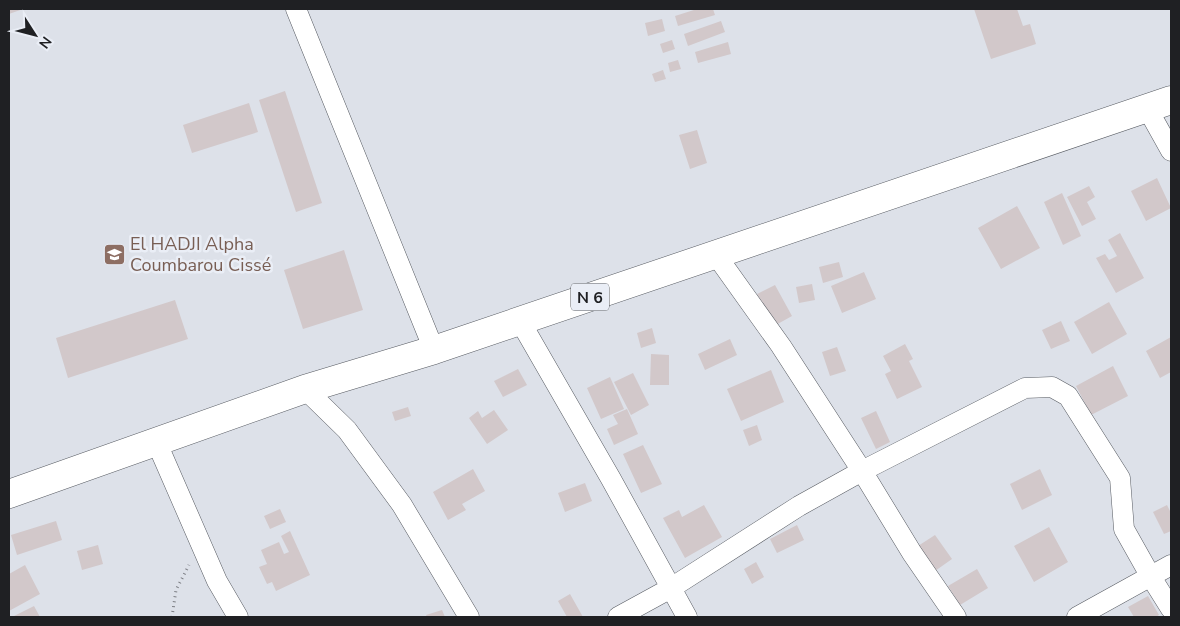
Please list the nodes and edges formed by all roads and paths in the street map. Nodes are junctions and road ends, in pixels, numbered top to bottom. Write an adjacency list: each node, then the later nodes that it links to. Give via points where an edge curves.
1 (296, 9): 6 (street)
2 (1159, 104): 3 (street); 4 (main road, N 6)
3 (1171, 151)
4 (716, 255): 5 (main road, N 6); 9 (street, via 781,346)
5 (520, 321): 6 (main road, N 6); 14 (street)
6 (434, 350): 7 (main road, N 6)
7 (305, 389): 8 (main road, N 6); 18 (street, via 346,430 402,505)
8 (156, 441): 10 (main road, N 6); 11 (street)
9 (862, 471): 13 (street, via 1024,388 1052,387 1068,396 1120,478 1124,530); 14 (street, via 799,506); 21 (street)
10 (9, 494)
11 (200, 542): 16 (path, via 176,590); 17 (street)
12 (1171, 565): 13 (street)
13 (1151, 578): 15 (street); 22 (street)
14 (671, 588): 19 (street); 20 (street)
15 (1171, 609)
16 (172, 617)
17 (238, 617)
18 (468, 617)
19 (618, 617)
20 (687, 617)
21 (956, 617)
22 (1077, 617)

